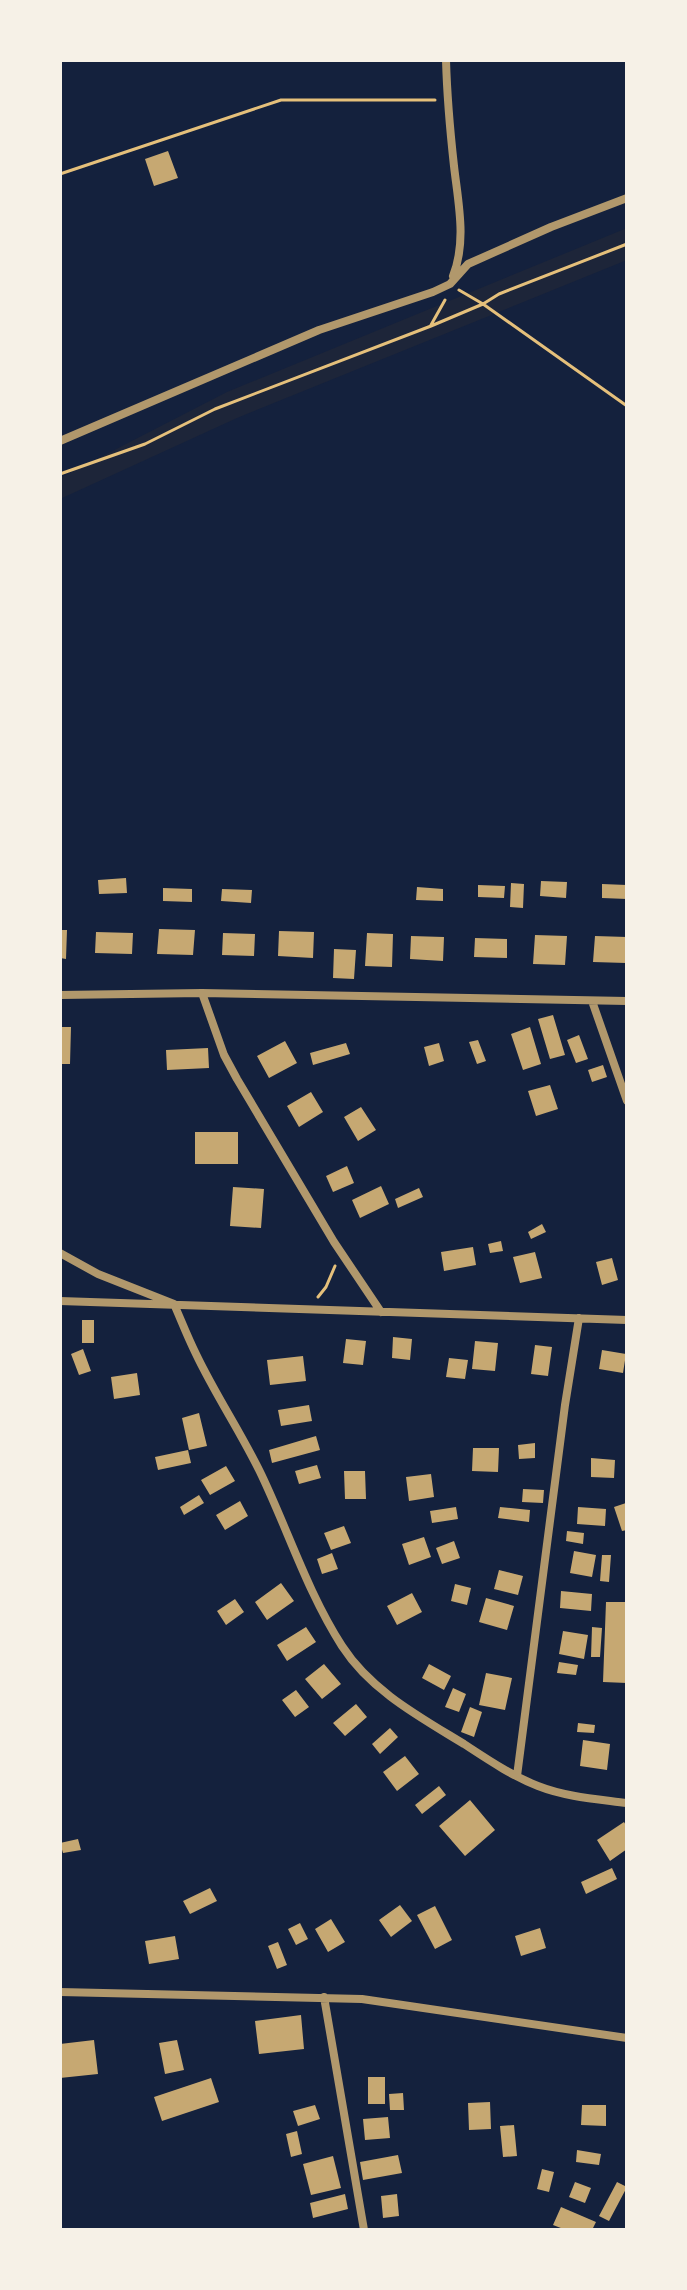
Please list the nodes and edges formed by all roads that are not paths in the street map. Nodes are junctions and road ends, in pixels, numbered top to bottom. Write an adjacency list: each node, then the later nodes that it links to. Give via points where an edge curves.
1 (446, 60): 3 (street, via 461,237)
2 (627, 198): 3 (street, via 468,264)
3 (450, 284): 4 (street, via 319,330)
4 (60, 441)
5 (202, 993): 6 (street); 7 (street); 13 (street, via 224,1055)
6 (60, 995)
7 (592, 1001): 8 (street); 9 (street)
8 (627, 1001)
9 (627, 1101)
10 (60, 1253): 12 (street)
11 (60, 1301): 12 (street)
12 (174, 1304): 13 (street); 16 (street, via 344,1649 376,1685)
13 (381, 1312): 14 (street)
14 (579, 1318): 15 (street); 16 (street)
15 (627, 1320)
16 (517, 1776): 17 (street, via 572,1796)
17 (627, 1803)
18 (60, 1992): 19 (street)
19 (324, 1997): 20 (street); 21 (street)
20 (627, 2038)
21 (364, 2230)

